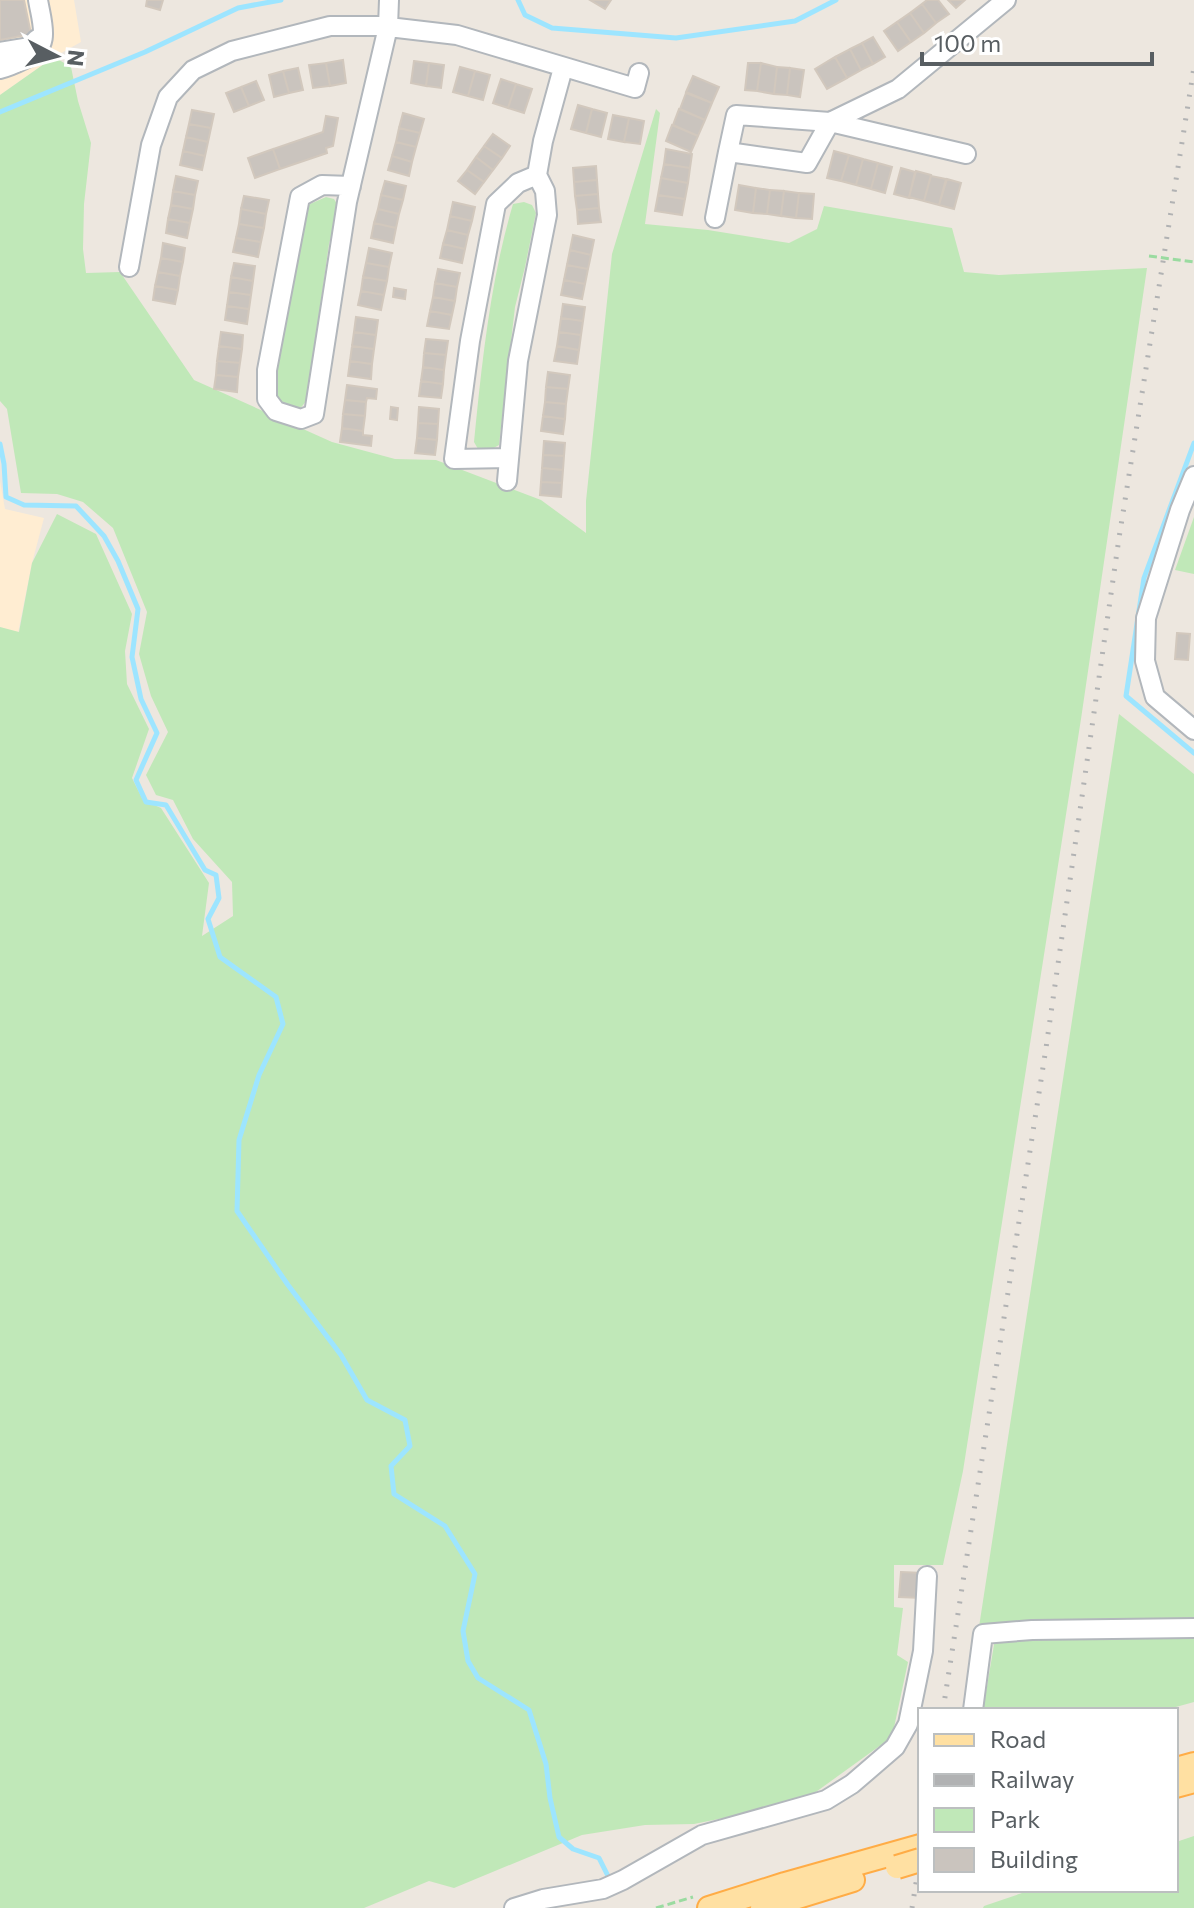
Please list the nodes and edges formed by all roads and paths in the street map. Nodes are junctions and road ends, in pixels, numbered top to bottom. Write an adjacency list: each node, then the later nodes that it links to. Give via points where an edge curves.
1 (32, 0): 6 (street, via 37,40 29,47)
2 (38, 0): 8 (street, via 41,48)
3 (389, 0): 5 (street)
4 (1006, 0): 10 (street, via 898,89)
5 (388, 27): 7 (street, via 457,35); 14 (street); 18 (street, via 330,26 232,51 193,70 168,97 151,145)
6 (0, 52)
7 (563, 68): 9 (street, via 635,88); 13 (street)
8 (0, 69)
9 (639, 73)
10 (830, 122): 11 (street, via 807,163); 11 (street, via 736,115); 12 (street)
11 (728, 152): 15 (street)
12 (966, 154)
13 (537, 175): 19 (street, via 547,215 518,361); 19 (street, via 518,183 496,204 454,459)
14 (351, 186): 14 (street, via 314,414 301,419 276,411 267,399 267,370 300,197 322,185)
15 (715, 218)
16 (1149, 256): 17 (path)
17 (1194, 262)
18 (129, 267)
19 (509, 458): 21 (street)
20 (1194, 476): 22 (street, via 1146,618 1145,661 1155,697)
21 (507, 481)
22 (1194, 730)
23 (927, 1576): 27 (street, via 923,1651 908,1724 895,1747 852,1784 826,1800 702,1835 603,1889)
24 (1194, 1628): 25 (street, via 983,1634)
25 (973, 1708)
26 (909, 1856): 28 (main road, via 785,1884); 29 (main road)
27 (514, 1908)
28 (709, 1908)
29 (762, 1908)

